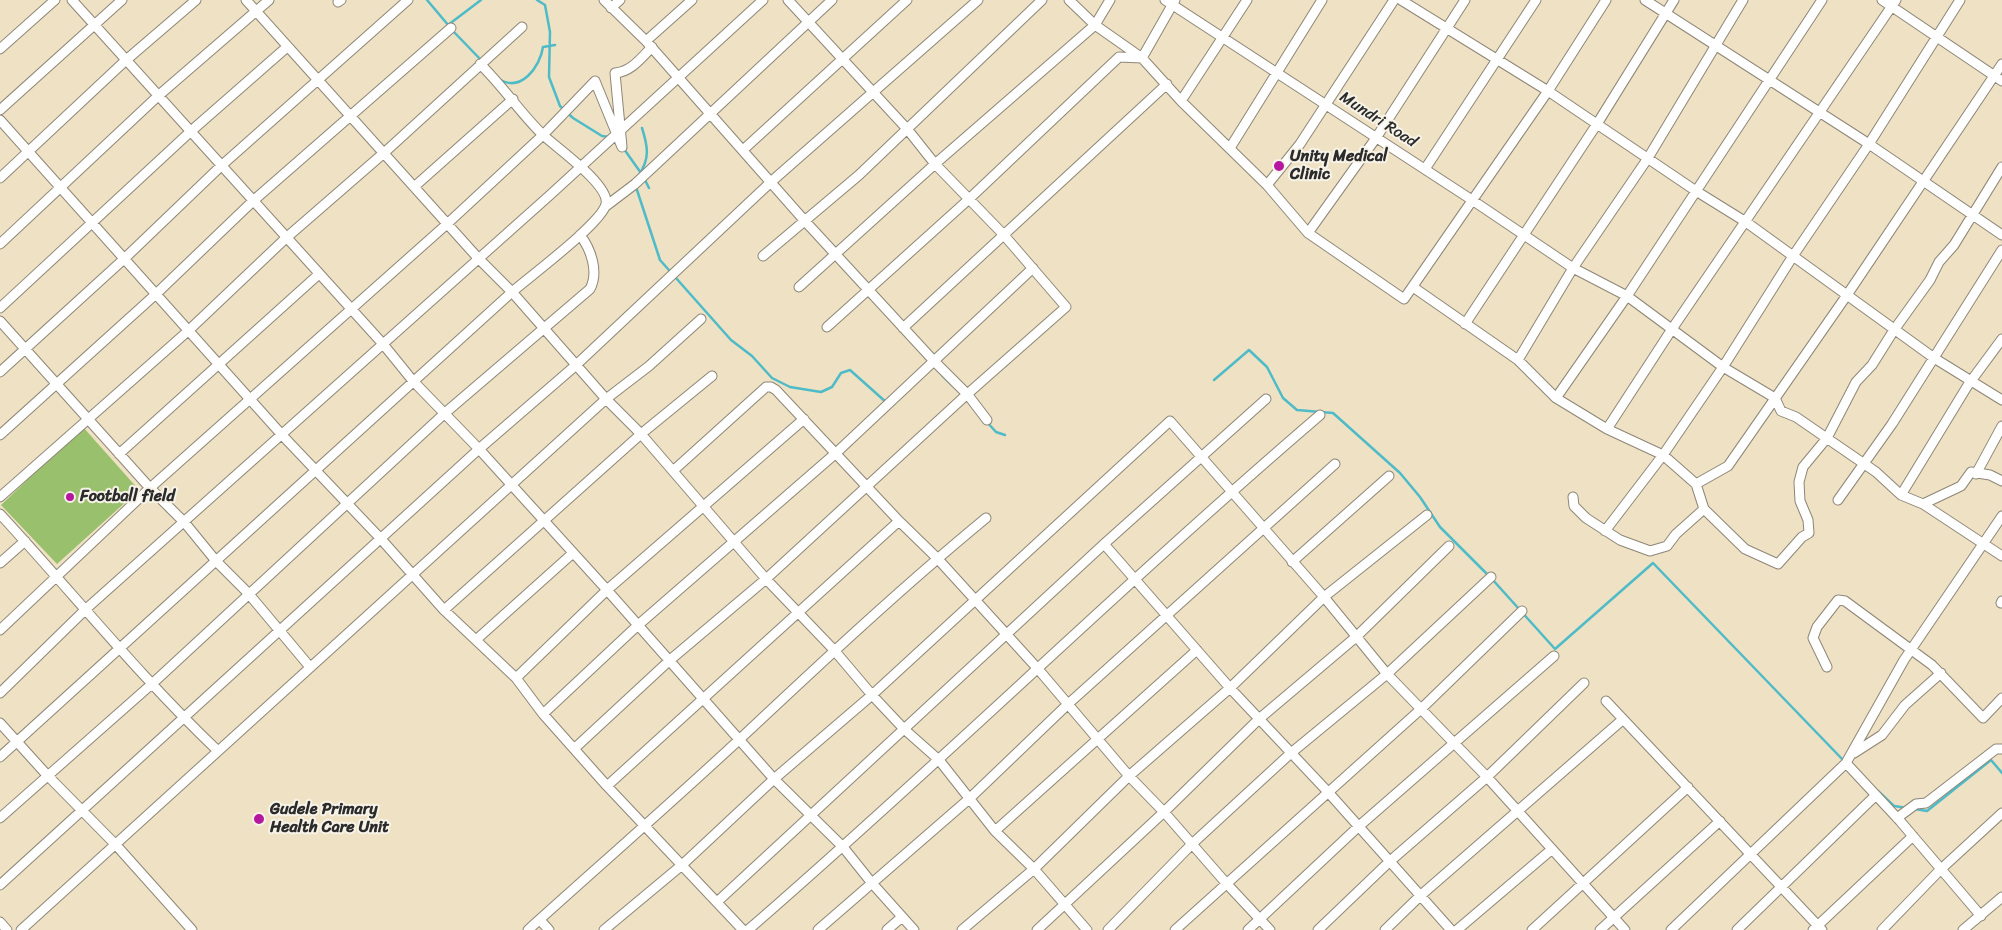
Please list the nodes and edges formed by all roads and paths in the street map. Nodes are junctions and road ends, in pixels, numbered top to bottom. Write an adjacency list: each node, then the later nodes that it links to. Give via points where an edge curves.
1 (55, 0): 48 (street)
2 (72, 0): 38 (street)
3 (122, 0): 38 (street)
4 (196, 0): 52 (street)
5 (246, 0): 35 (street)
6 (269, 0): 35 (street)
7 (408, 0): 59 (street)
8 (604, 0): 34 (street)
9 (620, 0): 34 (street)
10 (692, 0): 45 (street)
11 (763, 0): 56 (street)
12 (788, 0): 37 (street)
13 (832, 0): 37 (street)
14 (907, 0): 50 (street)
15 (978, 0): 62 (street)
16 (1042, 0): 73 (street)
17 (1069, 0): 39 (street)
18 (1110, 0): 39 (street)
19 (1247, 0): 44 (street)
20 (1322, 0): 55 (street)
21 (1394, 0): 66 (street)
22 (1401, 0): 41 (street)
23 (1465, 0): 41 (street)
24 (1536, 0): 51 (street)
25 (1606, 0): 61 (street)
26 (1645, 0): 36 (street)
27 (1674, 0): 36 (street)
28 (1743, 0): 46 (street)
29 (1822, 0): 58 (street)
30 (1882, 0): 33 (street)
31 (1960, 0): 43 (street)
32 (1171, 2): 44 (street, Mundri Road); 49 (street)
33 (1894, 3): 43 (street); 68 (street)
34 (612, 8): 45 (street)
35 (256, 11): 47 (street); 63 (street)
36 (1665, 12): 46 (street); 72 (street)
37 (808, 21): 50 (street); 69 (street)
38 (93, 24): 52 (street); 67 (street)
39 (1095, 25): 49 (street); 83 (street)
40 (522, 27): 53 (street)
41 (1447, 27): 51 (street); 76 (street)
42 (451, 28): 70 (street)
43 (1936, 35): 57 (street); 77 (street)
44 (1223, 37): 55 (street, Mundri Road); 65 (street)
45 (649, 44): 56 (street); 75 (street, via 630,68 615,73 622,147 595,80)
46 (1715, 44): 58 (street); 82 (street)
47 (287, 47): 59 (street); 74 (street)
48 (0, 49)
49 (1142, 58): 60 (street); 95 (street, via 1119,57)
50 (842, 59): 62 (street); 80 (street)
51 (1498, 59): 61 (street); 87 (street)
52 (125, 61): 63 (street); 79 (street)
53 (480, 64): 64 (street); 81 (street)
54 (2002, 64): 57 (street)
55 (1276, 72): 66 (street, Mundri Road); 78 (street)
56 (677, 76): 69 (street); 85 (street)
57 (1998, 78): 90 (street)
58 (1769, 79): 68 (street); 94 (street)
59 (318, 80): 70 (street); 84 (street)
60 (1167, 84): 65 (street); 105 (street)
61 (1548, 91): 72 (street); 96 (street)
62 (872, 92): 73 (street); 89 (street)
63 (158, 96): 74 (street); 93 (street)
64 (512, 99): 75 (street); 92 (street)
65 (1181, 102): 78 (street)
66 (1325, 103): 76 (street, Mundri Road); 91 (street, via 1300,144)
67 (0, 110)
68 (1818, 112): 77 (street); 101 (street)
69 (712, 114): 80 (street); 98 (street)
70 (350, 116): 81 (street); 97 (street)
71 (0, 120): 79 (street)
72 (1597, 124): 82 (street); 107 (street)
73 (908, 130): 83 (street); 100 (street)
74 (190, 132): 84 (street); 102 (street)
75 (543, 135): 85 (street); 103 (street)
76 (1376, 138): 87 (street, Mundri Road); 104 (street)
77 (1869, 144): 90 (street); 114 (street)
78 (1230, 148): 91 (street)
79 (29, 150): 88 (street); 93 (street)
80 (743, 150): 89 (street)
81 (385, 152): 92 (street); 109 (street)
82 (1648, 158): 94 (street); 118 (street)
83 (935, 164): 95 (street); 112 (street)
84 (221, 166): 97 (street); 116 (street)
85 (580, 167): 98 (street, via 605,195); 115 (street)
86 (2002, 167): 99 (street)
87 (1425, 169): 96 (street, Mundri Road)
88 (0, 178)
89 (772, 181): 100 (street); 145 (street)
90 (1924, 182): 99 (street); 125 (street)
91 (1266, 185): 104 (street)
92 (414, 186): 103 (street)
93 (62, 187): 102 (street); 110 (street)
94 (1696, 191): 101 (street); 126 (street)
95 (968, 200): 105 (street); 122 (street)
96 (1472, 200): 107 (street, Mundri Road); 121 (street)
97 (253, 201): 109 (street); 124 (street)
98 (606, 206): 106 (street)
99 (1972, 215): 108 (street); 136 (street)
100 (804, 220): 112 (street); 113 (street)
101 (1746, 222): 114 (street); 135 (street)
102 (93, 224): 116 (street); 127 (street)
103 (447, 224): 115 (street); 128 (street)
104 (1308, 233): 121 (street, via 1404,299)
105 (1003, 234): 117 (street); 134 (street)
106 (580, 235): 123 (street); 133 (street, via 588,245 594,282 590,289)
107 (1523, 235): 118 (street, Mundri Road); 131 (street)
108 (2002, 235)
109 (286, 238): 119 (street); 137 (street)
110 (0, 244)
111 (2002, 250): 141 (street)
112 (837, 253): 120 (street); 122 (street)
113 (763, 256)
114 (1793, 256): 125 (street); 146 (street)
115 (478, 258): 123 (street); 139 (street)
116 (124, 259): 124 (street); 140 (street)
117 (1033, 268): 142 (street); 152 (street, via 1066,307)
118 (1573, 268): 126 (street, Mundri Road); 143 (street)
119 (319, 274): 128 (street); 144 (street)
120 (800, 287)
121 (1413, 287): 131 (street)
122 (869, 289): 132 (street); 134 (street)
123 (512, 292): 133 (street); 150 (street)
124 (156, 294): 137 (street); 151 (street)
125 (1847, 295): 136 (street); 155 (street)
126 (1627, 296): 135 (street, Mundri Road); 154 (street)
127 (0, 308)
128 (350, 308): 139 (street); 153 (street)
129 (701, 319): 156 (street, via 650,366)
130 (0, 322): 140 (street)
131 (1464, 324): 143 (street)
132 (827, 327)
133 (543, 328): 145 (street); 159 (street)
134 (903, 328): 142 (street)
135 (1672, 329): 146 (street, Mundri Road); 165 (street)
136 (1894, 330): 141 (street); 169 (street, via 1872,365 1856,382)
137 (188, 331): 144 (street); 162 (street)
138 (2002, 339): 149 (street)
139 (383, 344): 150 (street); 168 (street)
140 (25, 350): 147 (street); 151 (street)
141 (1934, 358): 149 (street); 175 (street)
142 (933, 360): 152 (street); 171 (street)
143 (1518, 360): 154 (street)
144 (221, 365): 153 (street); 172 (street)
145 (576, 366): 156 (street); 170 (street)
146 (1723, 367): 155 (street, Mundri Road); 173 (street)
147 (0, 372)
148 (712, 376): 166 (street)
149 (1972, 380): 158 (street); 187 (street)
150 (413, 381): 159 (street); 178 (street)
151 (56, 385): 162 (street); 167 (street)
152 (968, 395): 163 (street); 184 (street)
153 (252, 398): 168 (street); 185 (street)
154 (1556, 398): 165 (street)
155 (1775, 398): 169 (street, Mundri Road, via 1781,411); 182 (street, via 1728,466)
156 (606, 399): 166 (street); 183 (street)
157 (1266, 399): 174 (street)
158 (2002, 400)
159 (445, 413): 170 (street); 191 (street)
160 (1320, 415): 186 (street)
161 (804, 419): 171 (street); 177 (street, via 768,386); 193 (street)
162 (88, 420): 172 (street); 188 (street)
163 (987, 420)
164 (2002, 426): 179 (street)
165 (1607, 429): 173 (street)
166 (641, 434): 177 (street); 200 (street)
167 (0, 435)
168 (282, 435): 178 (street); 201 (street)
169 (1828, 438): 175 (street, Mundri Road); 194 (street, via 1803,467 1800,482 1800,501 1808,520 1809,533 1778,564 1745,548)
170 (479, 449): 183 (street); 204 (street)
171 (836, 452): 184 (street); 206 (street)
172 (119, 454): 185 (street)
173 (1663, 455): 182 (street); 203 (street)
174 (1199, 457): 186 (street); 208 (street); 224 (street, via 1170,421)
175 (1863, 463): 187 (street, Mundri Road); 190 (street)
176 (1335, 464): 202 (street)
177 (674, 470): 193 (street)
178 (315, 471): 191 (street); 213 (street)
179 (1976, 474): 181 (street, via 1990,475); 192 (street, via 1971,472 1961,486)
180 (1389, 476): 214 (street)
181 (2002, 481)
182 (1696, 484): 194 (street)
183 (512, 486): 200 (street); 216 (street)
184 (868, 487): 199 (street); 219 (street)
185 (150, 488): 201 (street); 217 (street)
186 (1232, 491): 202 (street); 220 (street)
187 (1901, 496): 192 (street)
188 (0, 497)
189 (1573, 497): 203 (street, via 1574,506)
190 (1838, 500)
191 (346, 503): 204 (street); 222 (street)
192 (1923, 504): 207 (street)
193 (706, 506): 206 (street); 221 (street)
194 (1704, 509): 203 (street, via 1667,546 1650,551)
195 (0, 514): 205 (street)
196 (1427, 515): 223 (street)
197 (2002, 516): 207 (street)
198 (986, 518): 212 (street)
199 (899, 521): 212 (street); 228 (street)
200 (545, 522): 210 (street); 226 (street)
201 (185, 523): 213 (street); 225 (street)
202 (1263, 530): 214 (street); 229 (street)
203 (1605, 531)
204 (382, 539): 216 (street); 231 (street)
205 (25, 541): 215 (street); 217 (street)
206 (736, 542): 219 (street); 230 (street)
207 (1983, 543): 211 (street); 237 (street)
208 (1104, 544): 220 (street); 233 (street)
209 (1449, 546): 234 (street)
210 (573, 553): 221 (street); 235 (street)
211 (2002, 556)
212 (937, 558): 224 (street); 238 (street)
213 (216, 562): 222 (street); 236 (street)
214 (1292, 562): 223 (street)
215 (0, 564)
216 (413, 575): 226 (street); 242 (street)
217 (56, 577): 225 (street); 232 (street)
218 (1491, 577): 246 (street)
219 (766, 579): 228 (street); 241 (street)
220 (1136, 580): 229 (street); 244 (street)
221 (607, 590): 230 (street); 247 (street)
222 (248, 593): 231 (street); 248 (street)
223 (1324, 597): 234 (street); 250 (street)
224 (974, 601): 233 (street); 252 (street)
225 (86, 609): 236 (street); 251 (street)
226 (444, 610): 235 (street)
227 (1522, 611): 257 (street)
228 (798, 613): 238 (street); 254 (street)
229 (1166, 615): 239 (street); 256 (street)
230 (637, 626): 241 (street); 258 (street)
231 (280, 629): 242 (street); 259 (street)
232 (0, 630)
233 (1006, 635): 244 (street); 263 (street)
234 (1356, 637): 246 (street); 260 (street)
235 (477, 639): 247 (street)
236 (119, 649): 248 (street); 266 (street)
237 (1911, 649): 243 (street, via 1845,601 1838,600 1812,638); 245 (street); 272 (street)
238 (834, 650): 252 (street); 264 (street)
239 (1197, 650): 250 (street); 265 (street)
240 (1554, 656): 267 (street)
241 (670, 660): 254 (street); 268 (street)
242 (310, 667): 270 (street)
243 (1827, 667)
244 (1038, 669): 256 (street); 274 (street)
245 (1941, 673): 253 (street, via 1983,718); 272 (street, via 1905,705 1882,735)
246 (1387, 674): 257 (street); 271 (street)
247 (516, 678): 258 (street)
248 (153, 683): 259 (street); 276 (street)
249 (1584, 683): 278 (street)
250 (1230, 688): 260 (street); 277 (street)
251 (0, 692)
252 (872, 695): 263 (street); 279 (street)
253 (2002, 698)
254 (703, 699): 264 (street); 280 (street)
255 (1606, 701): 281 (street)
256 (1067, 705): 265 (street); 284 (street)
257 (1421, 709): 267 (street); 282 (street)
258 (542, 714): 268 (street)
259 (182, 717): 270 (street); 285 (street)
260 (1259, 719): 271 (street); 286 (street)
261 (1621, 721): 287 (street)
262 (0, 722): 266 (street)
263 (904, 729): 274 (street); 289 (street)
264 (740, 738): 279 (street); 293 (street)
265 (1097, 739): 277 (street); 295 (street)
266 (17, 742): 273 (street); 276 (street)
267 (1452, 743): 278 (street); 294 (street)
268 (575, 748): 280 (street)
269 (2002, 749): 291 (street, via 1996,749 1926,804 1916,804)
270 (218, 751): 298 (street)
271 (1290, 753): 282 (street); 297 (street)
272 (1852, 755): 275 (street)
273 (0, 757)
274 (939, 760): 284 (street); 299 (street)
275 (1846, 763): 283 (street); 301 (street)
276 (47, 775): 285 (street); 290 (street)
277 (1129, 776): 286 (street); 304 (street)
278 (1487, 777): 287 (street); 302 (street)
279 (774, 780): 289 (street); 303 (street)
280 (608, 786): 293 (street)
281 (1688, 787): 292 (street); 308 (street)
282 (1328, 792): 294 (street); 307 (street)
283 (1875, 796): 291 (street); 310 (street)
284 (969, 799): 295 (street); 306 (street)
285 (82, 811): 298 (street); 309 (street)
286 (1164, 812): 297 (street); 314 (street)
287 (1518, 812): 300 (street); 311 (street)
288 (2002, 812): 305 (street)
289 (810, 814): 299 (street); 313 (street)
290 (0, 818)
291 (1897, 818): 296 (street)
292 (1720, 821): 301 (street); 317 (street)
293 (645, 825): 303 (street); 319 (street)
294 (1358, 827): 302 (street); 318 (street)
295 (995, 831): 304 (street)
296 (1913, 836): 305 (street); 322 (street)
297 (1192, 844): 307 (street); 337 (street)
298 (116, 845): 321 (street); 324 (street)
299 (843, 848): 306 (street); 330 (street)
300 (1551, 850): 308 (street); 344 (street)
301 (1750, 853): 310 (street); 348 (street)
302 (1389, 862): 311 (street); 341 (street)
303 (682, 865): 313 (street); 328 (street)
304 (1034, 870): 314 (street); 334 (street)
305 (1940, 870): 315 (street); 350 (street)
306 (871, 882): 316 (street); 331 (street)
307 (1226, 883): 318 (street); 338 (street)
308 (1583, 884): 317 (street); 345 (street)
309 (0, 885)
310 (1782, 887): 322 (street); 349 (street)
311 (1420, 896): 342 (street); 343 (street)
312 (2002, 897): 315 (street)
313 (717, 902): 329 (street)
314 (1066, 904): 335 (street); 336 (street)
315 (1981, 916): 351 (street)
316 (902, 917): 332 (street); 333 (street)
317 (1614, 918): 346 (street); 347 (street)
318 (1260, 919): 339 (street); 340 (street)
319 (540, 920): 326 (street); 327 (street)
320 (0, 922): 323 (street)
321 (182, 926): 325 (street)
322 (1817, 929)
323 (7, 930)
324 (21, 930)
325 (192, 930)
326 (528, 930)
327 (549, 930)
328 (604, 930)
329 (743, 930)
330 (748, 930)
331 (818, 930)
332 (887, 930)
333 (914, 930)
334 (962, 930)
335 (1037, 930)
336 (1087, 930)
337 (1108, 930)
338 (1175, 930)
339 (1248, 930)
340 (1270, 930)
341 (1318, 930)
342 (1385, 930)
343 (1451, 930)
344 (1457, 930)
345 (1532, 930)
346 (1600, 930)
347 (1625, 930)
348 (1671, 930)
349 (1737, 930)
350 (1882, 930)
351 (1963, 930)

